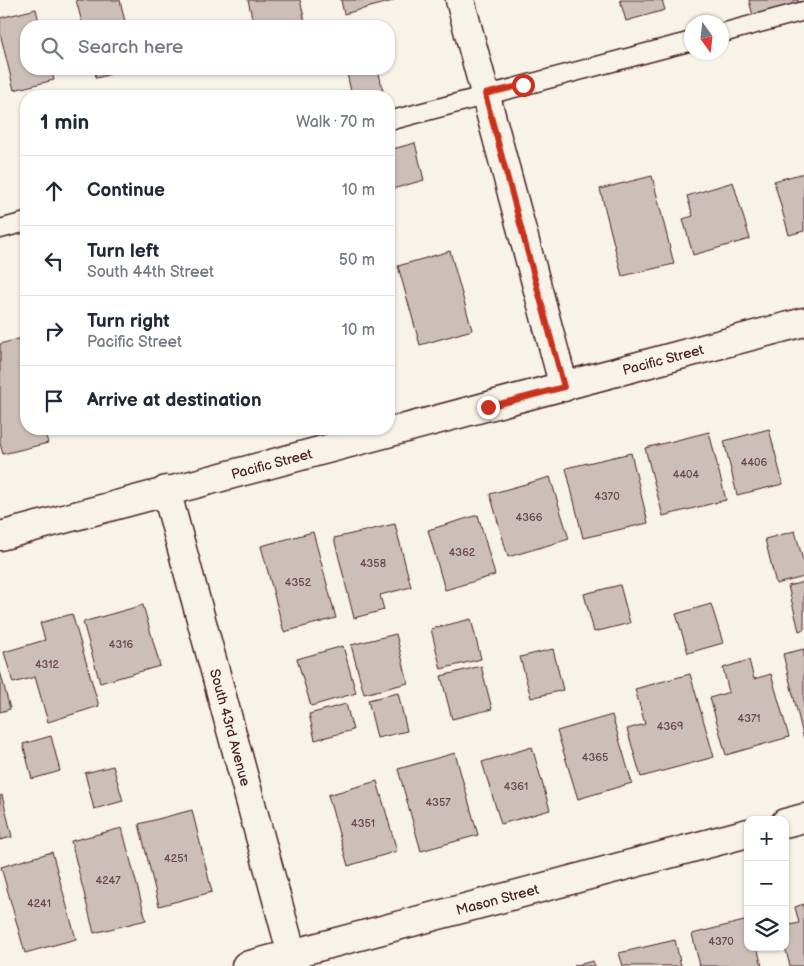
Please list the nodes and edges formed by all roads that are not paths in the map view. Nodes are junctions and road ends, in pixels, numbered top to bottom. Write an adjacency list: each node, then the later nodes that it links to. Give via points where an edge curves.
1 (460, 0): 5 (street)
2 (804, 11): 3 (lane)
3 (729, 31)
4 (684, 43): 5 (lane)
5 (485, 94): 6 (lane); 10 (street)
6 (395, 119)
7 (20, 224): 8 (lane)
8 (0, 229)
9 (804, 322): 10 (street, Pacific Street)
10 (564, 387): 11 (street, Pacific Street)
11 (395, 431)
12 (379, 435): 13 (street, Pacific Street)
13 (166, 490): 14 (street, Pacific Street); 18 (street, South 43rd Avenue)
14 (0, 536)
15 (804, 818): 16 (street)
16 (789, 821)
17 (744, 833): 18 (street, Mason Street)
18 (293, 960): 19 (street, Mason Street)
19 (246, 966)

